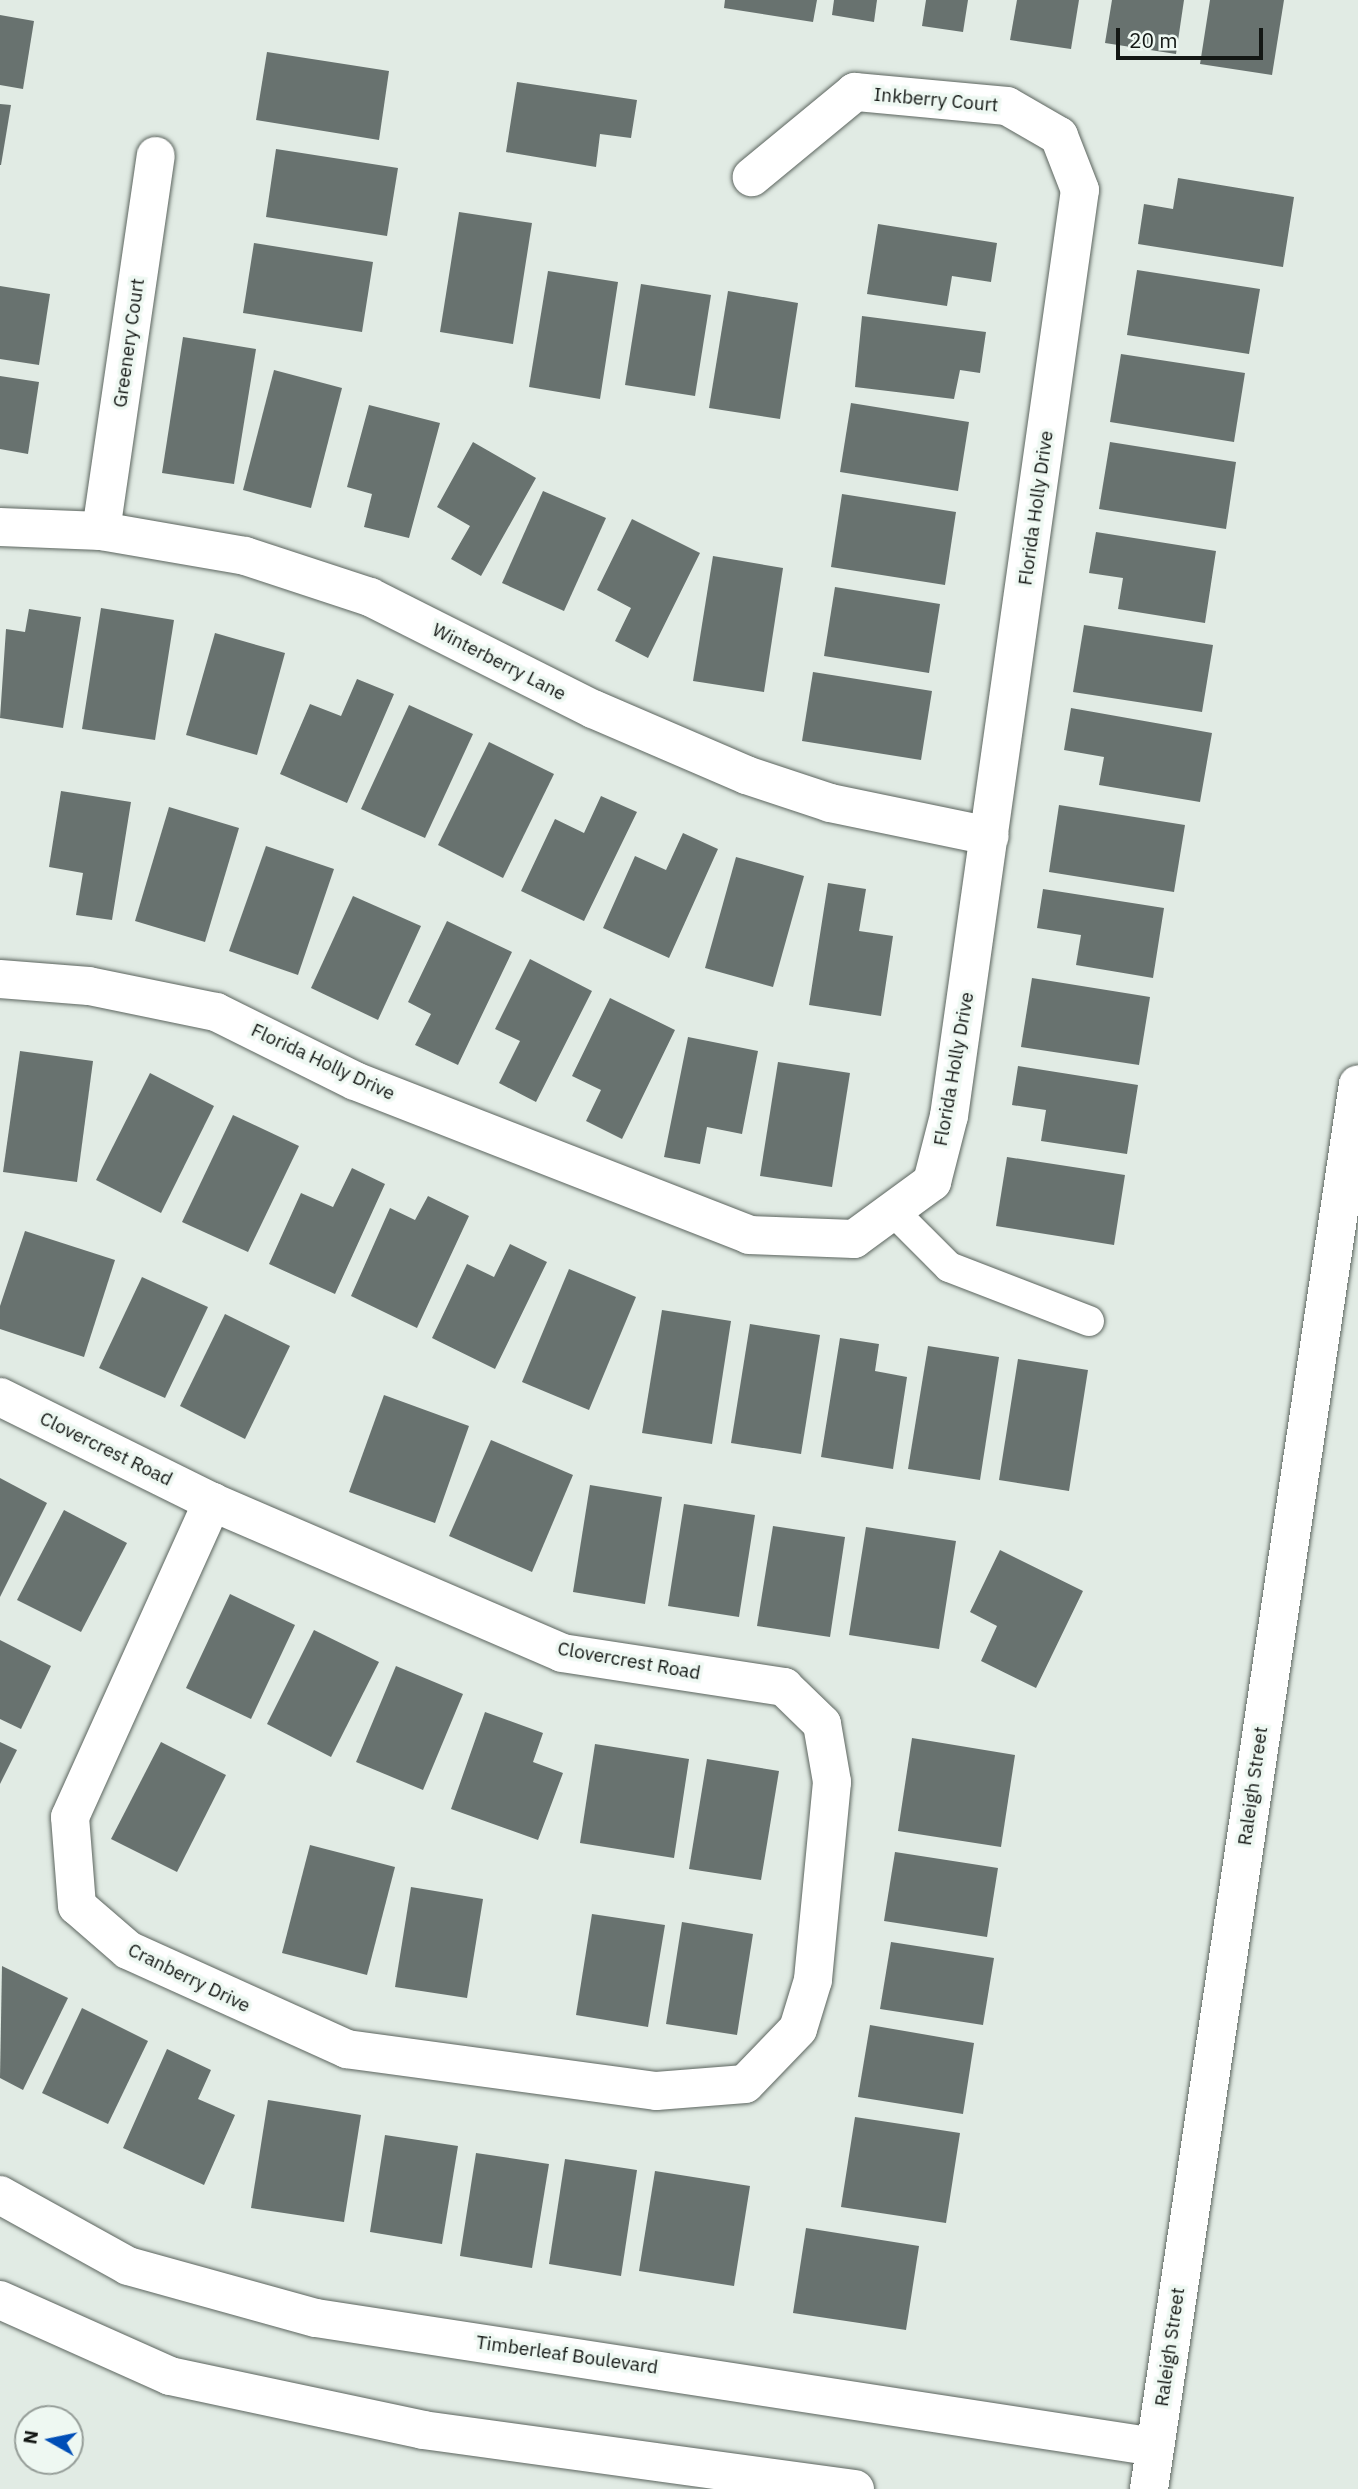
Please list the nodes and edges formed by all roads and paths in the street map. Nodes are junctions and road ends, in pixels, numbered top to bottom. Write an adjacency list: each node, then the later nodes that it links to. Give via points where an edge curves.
1 (1059, 136): 3 (street, Inkberry Court, via 1007,106 855,92); 6 (street, Florida Holly Drive, via 1080,190)
2 (156, 156): 5 (street, Greenery Court)
3 (752, 177)
4 (0, 527): 5 (street, Winterberry Lane)
5 (101, 531): 6 (street, Winterberry Lane, via 245,555 370,597 593,709 746,775 830,803)
6 (990, 836): 9 (street, Florida Holly Drive, via 950,1116 932,1182)
7 (0, 979): 9 (street, Florida Holly Drive, via 89,986 216,1012 355,1081 749,1235 855,1239)
8 (1358, 1084): 16 (street, Raleigh Street)
9 (893, 1211): 10 (lane, via 949,1268)
10 (1089, 1321)
11 (0, 1396): 12 (street, Clovercrest Road)
12 (212, 1502): 13 (street, Cranberry Drive, via 70,1817 76,1906 128,1950 347,2049); 13 (street, Clovercrest Road, via 562,1653 784,1686 822,1724 832,1782 813,1980 798,2029 745,2084)
13 (656, 2091)
14 (0, 2195): 16 (street, Timberleaf Boulevard, via 128,2266 316,2318)
15 (0, 2300): 17 (street, via 170,2376 423,2431)
16 (1155, 2447): 18 (street, Raleigh Street)
17 (855, 2489)
18 (1149, 2489)

